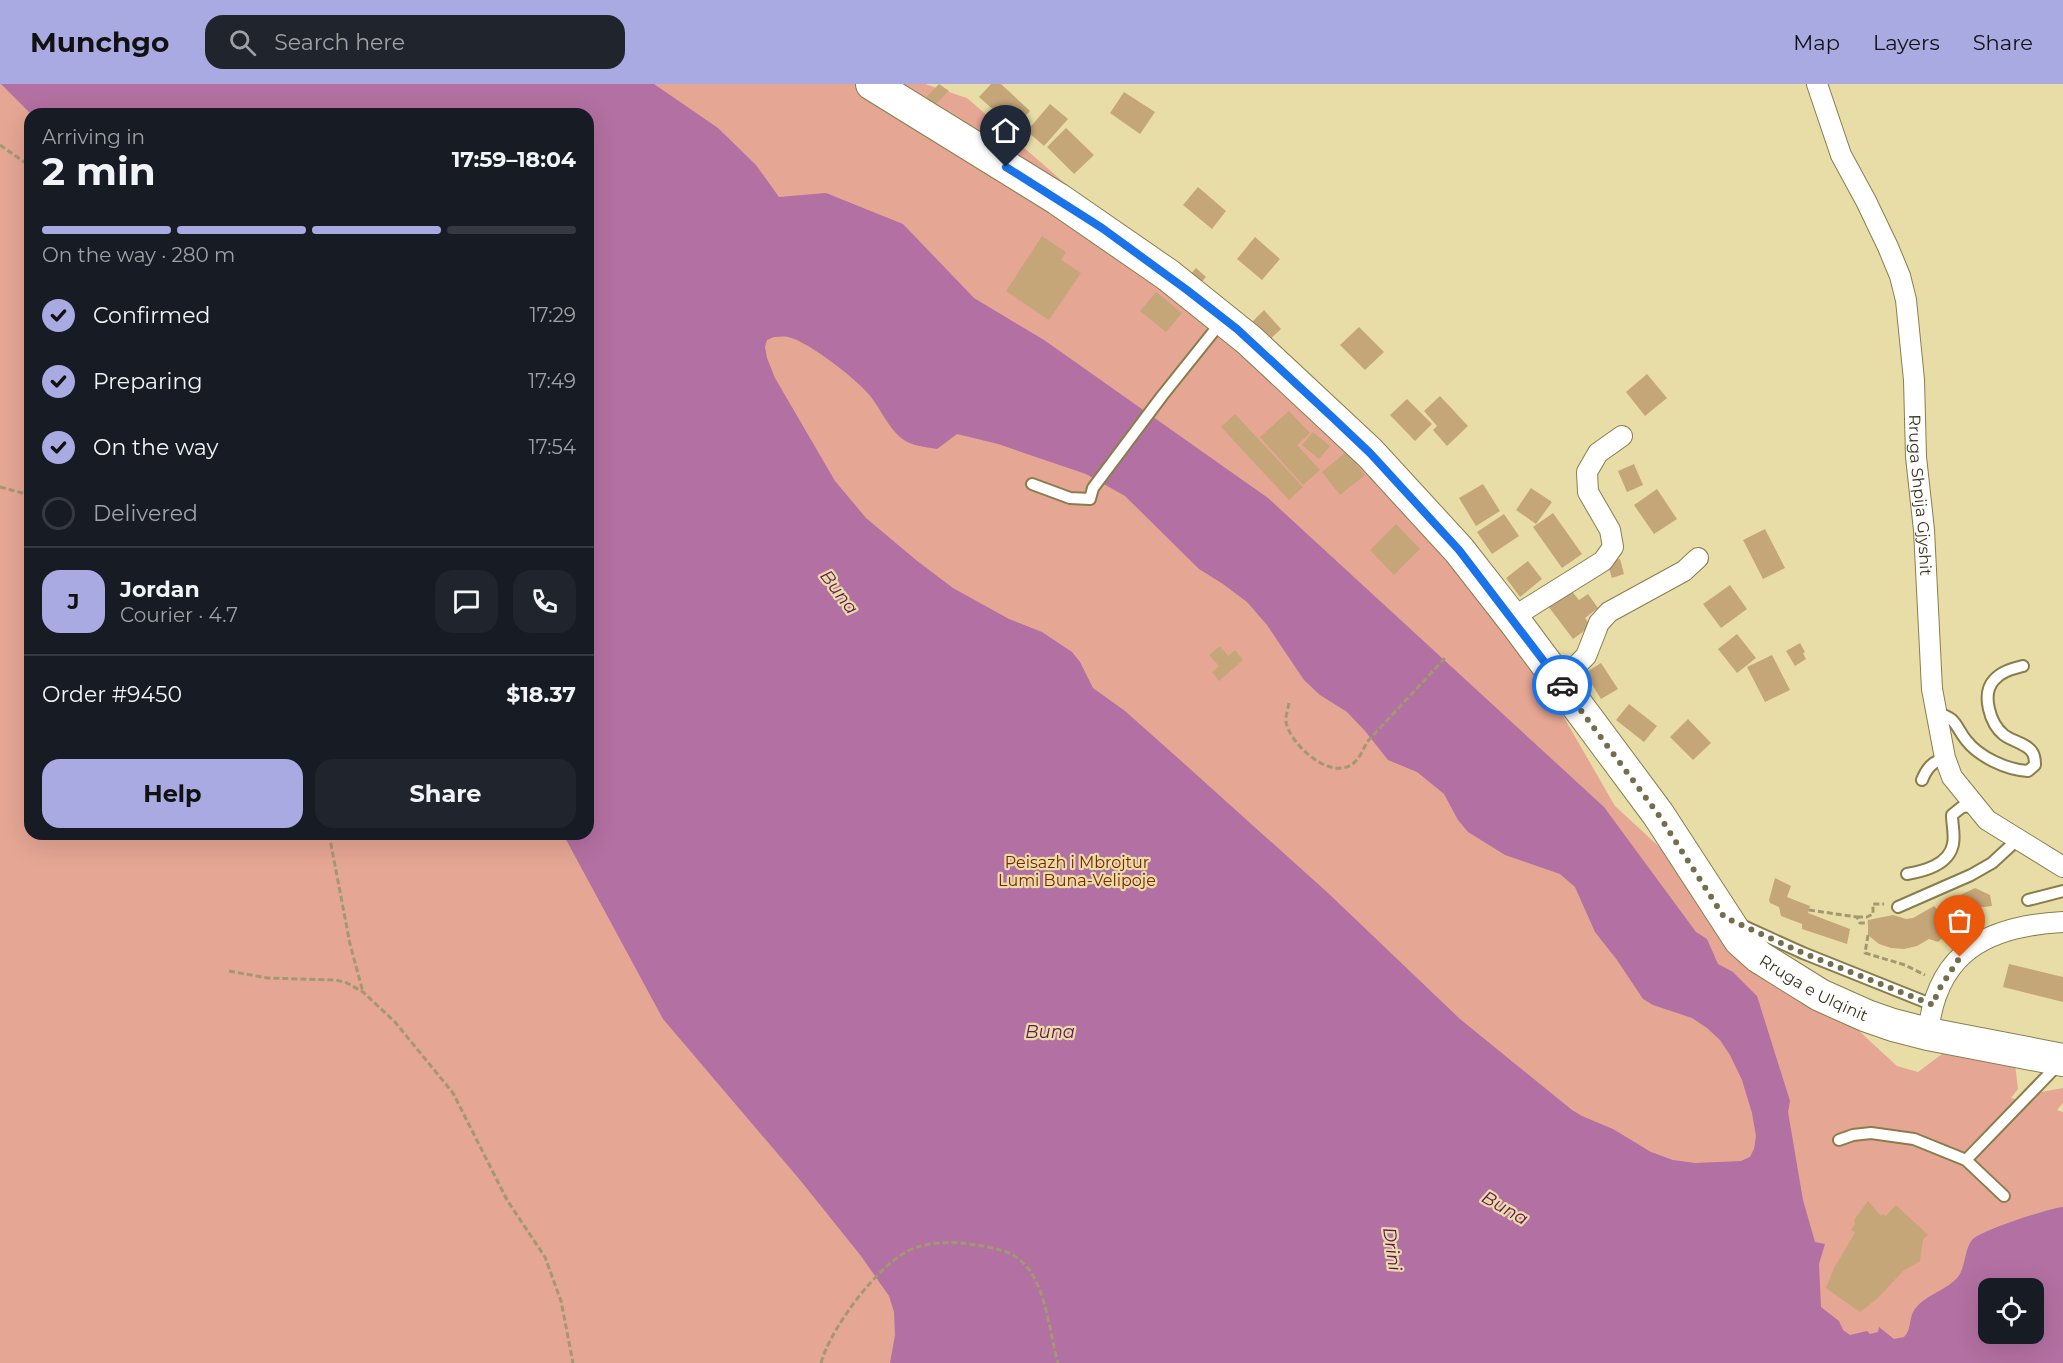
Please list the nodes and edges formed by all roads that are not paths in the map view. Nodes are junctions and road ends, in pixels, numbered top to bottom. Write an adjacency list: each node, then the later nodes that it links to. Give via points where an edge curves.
1 (872, 84): 3 (main road, Rruga e Ulqinit, via 1102,228)
2 (1817, 84): 10 (street, Rruga Shpija Gjyshit, via 1841,155 1888,247 1906,300 1932,689)
3 (1224, 318): 5 (lane, via 1093,488 1090,499 1078,500); 7 (main road, Rruga e Ulqinit, via 1370,453 1459,550)
4 (1622, 436): 7 (street, via 1598,453 1587,472 1588,492 1610,530 1613,547 1603,561 1523,611)
5 (1032, 484)
6 (1698, 558): 9 (street, via 1684,571 1609,612 1599,623 1586,656)
7 (1516, 623): 9 (main road, Rruga e Ulqinit)
8 (2023, 666): 10 (lane, via 2005,671 1993,681 1988,695 1990,714 2002,734 2032,751 2034,765 2028,771 1981,755 1948,716)
9 (1558, 680): 21 (main road, Rruga e Ulqinit, via 1658,814 1740,940 1759,957 1820,995 1867,1016)
10 (1937, 713): 11 (street, Rruga Shpija Gjyshit)
11 (1945, 758): 12 (lane, via 1934,761); 13 (street, Rruga Shpija Gjyshit, via 1952,777)
12 (1922, 780)
13 (1974, 806): 14 (street, Rruga Shpija Gjyshit, via 1986,820); 16 (lane, via 1962,807 1952,815 1953,845 1947,856 1931,868)
14 (2018, 840): 15 (street, Rruga Shpija Gjyshit); 19 (lane, via 1992,863)
15 (2063, 867)
16 (1907, 874)
17 (2063, 891): 18 (lane)
18 (2028, 900)
19 (1898, 907)
20 (2063, 922): 21 (street, via 2007,930 1974,944 1960,957)
21 (1933, 1010): 22 (main road, Rruga e Ulqinit)
22 (2061, 1060): 24 (lane)
23 (1839, 1140): 24 (lane, via 1871,1133 1914,1139)
24 (1966, 1160): 25 (lane)
25 (2004, 1196)

